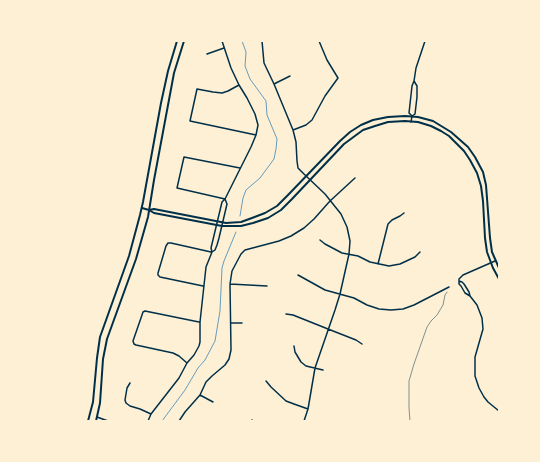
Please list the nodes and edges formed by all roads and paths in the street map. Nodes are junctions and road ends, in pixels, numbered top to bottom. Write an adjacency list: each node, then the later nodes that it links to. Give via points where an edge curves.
1 (177, 41): 23 (street, via 161,103)
2 (184, 41): 24 (street, via 174,73)
3 (222, 41): 7 (street)
4 (262, 41): 11 (street, via 264,63)
5 (319, 41): 15 (street, via 338,78 312,120)
6 (425, 41): 10 (street)
7 (224, 48): 8 (street); 12 (street)
8 (207, 54)
9 (290, 76): 11 (street)
10 (414, 81): 13 (street, via 409,113); 13 (street, via 417,86 417,97 415,114)
11 (274, 84): 15 (street)
12 (239, 85): 16 (street, via 255,114 258,125); 16 (street, via 222,93 196,89 190,122)
13 (412, 116): 14 (street); 18 (street, via 388,116 361,125 340,141); 34 (street, via 433,121 458,136 475,157 486,185 490,238)
14 (411, 122): 20 (street, via 388,122 364,130 344,144); 35 (street, via 418,122 441,131 454,140 470,160 481,186 485,238)
15 (293, 130): 18 (street, via 298,168)
16 (256, 135): 17 (street)
17 (241, 168): 21 (street); 21 (street, via 184,157 177,188)
18 (306, 176): 20 (street); 27 (street, via 277,206 265,213 241,222)
19 (354, 178): 22 (street)
20 (310, 180): 22 (street); 29 (street, via 281,210 268,218 253,224)
21 (225, 199): 26 (street); 27 (street)
22 (330, 200): 33 (street, via 347,227); 41 (street, via 314,219 291,236 245,250 232,271)
23 (142, 208): 24 (street); 65 (street, via 129,256 100,337 93,402)
24 (149, 210): 26 (street); 28 (street); 64 (street, via 136,259 107,340)
25 (404, 213): 36 (street, via 388,224)
26 (218, 221): 27 (street); 28 (street)
27 (223, 222): 29 (street)
28 (216, 226): 29 (street); 31 (street)
29 (222, 226): 31 (street, via 217,245)
30 (320, 240): 33 (street, via 342,253)
31 (212, 252): 42 (street, via 206,267); 42 (street, via 168,243 158,273 160,277)
32 (420, 252): 36 (street, via 400,264)
33 (349, 254): 36 (street); 45 (street)
34 (496, 260): 35 (street); 37 (street)
35 (491, 262): 39 (street); 40 (street, via 463,275)
36 (378, 264)
37 (499, 268)
38 (298, 275): 45 (street, via 325,290)
39 (499, 278)
40 (459, 281): 46 (street, via 464,284); 46 (street, via 465,293)
41 (230, 284): 43 (street); 49 (street)
42 (204, 286): 48 (street)
43 (267, 286)
44 (449, 287): 45 (street, via 414,305 391,310 379,309); 71 (path, via 443,305 427,327 409,381)
45 (340, 294): 51 (street)
46 (470, 296): 62 (street, via 480,310 483,324 475,358 475,376 484,397)
47 (286, 314): 51 (street)
48 (200, 322): 54 (street, via 199,346); 54 (street, via 145,311 138,327 134,344 173,353)
49 (231, 323): 50 (street); 59 (street, via 229,359 206,382)
50 (242, 323)
51 (328, 329): 52 (street); 55 (street)
52 (362, 344)
53 (294, 346): 55 (street, via 300,362)
54 (187, 362): 63 (street, via 179,378)
55 (314, 368): 56 (street); 61 (street)
56 (323, 370)
57 (266, 380): 61 (street, via 286,400)
58 (130, 383): 63 (street, via 126,403)
59 (200, 395): 60 (street); 69 (street)
60 (213, 402)
61 (308, 409): 70 (street)
62 (499, 411)
63 (151, 414): 68 (street)
64 (97, 417): 66 (street); 67 (street)
65 (88, 421)
66 (96, 421)
67 (108, 421)
68 (148, 421)
69 (179, 421)
70 (304, 421)
71 (410, 421)

